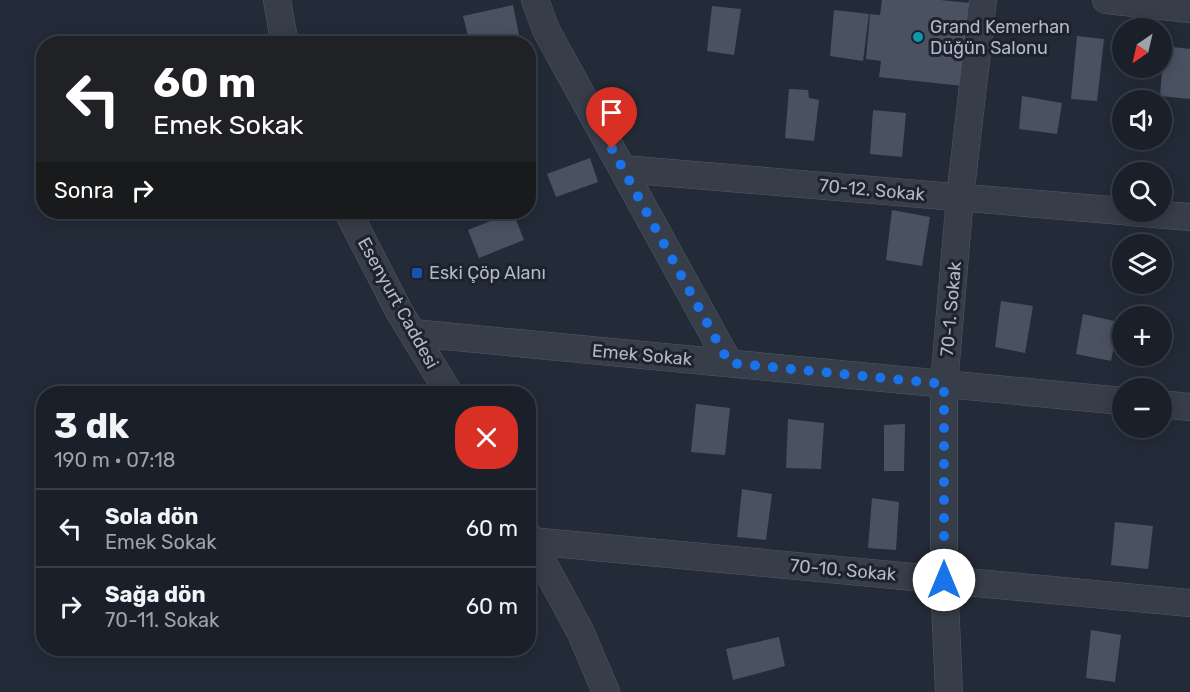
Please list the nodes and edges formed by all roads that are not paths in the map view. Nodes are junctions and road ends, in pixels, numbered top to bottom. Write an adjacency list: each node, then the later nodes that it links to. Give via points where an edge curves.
1 (277, 0): 6 (street)
2 (983, 0): 8 (street, 70-1. Sokak)
3 (1106, 0): 5 (street)
4 (541, 1): 7 (street, via 546,30)
5 (1190, 9)
6 (284, 36)
7 (623, 169): 8 (street, 70-12. Sokak); 14 (street)
8 (960, 197): 9 (street, 70-12. Sokak); 15 (street, 70-1. Sokak)
9 (1112, 210)
10 (1172, 216): 11 (street)
11 (1190, 217)
12 (352, 219): 13 (street, Esenyurt Caddesi)
13 (413, 333): 14 (street, Emek Sokak); 16 (street, Esenyurt Caddesi)
14 (729, 363): 15 (street, Emek Sokak)
15 (944, 384): 17 (street, Emek Sokak); 22 (street, 70-1. Sokak)
16 (445, 386)
17 (1112, 400)
18 (1172, 405): 19 (street)
19 (1190, 407)
20 (536, 539): 22 (street, 70-10. Sokak)
21 (536, 549): 24 (street, via 580,631)
22 (944, 580): 23 (street, 70-10. Sokak); 25 (street, 70-1. Sokak)
23 (1190, 603)
24 (606, 692)
25 (949, 692)

